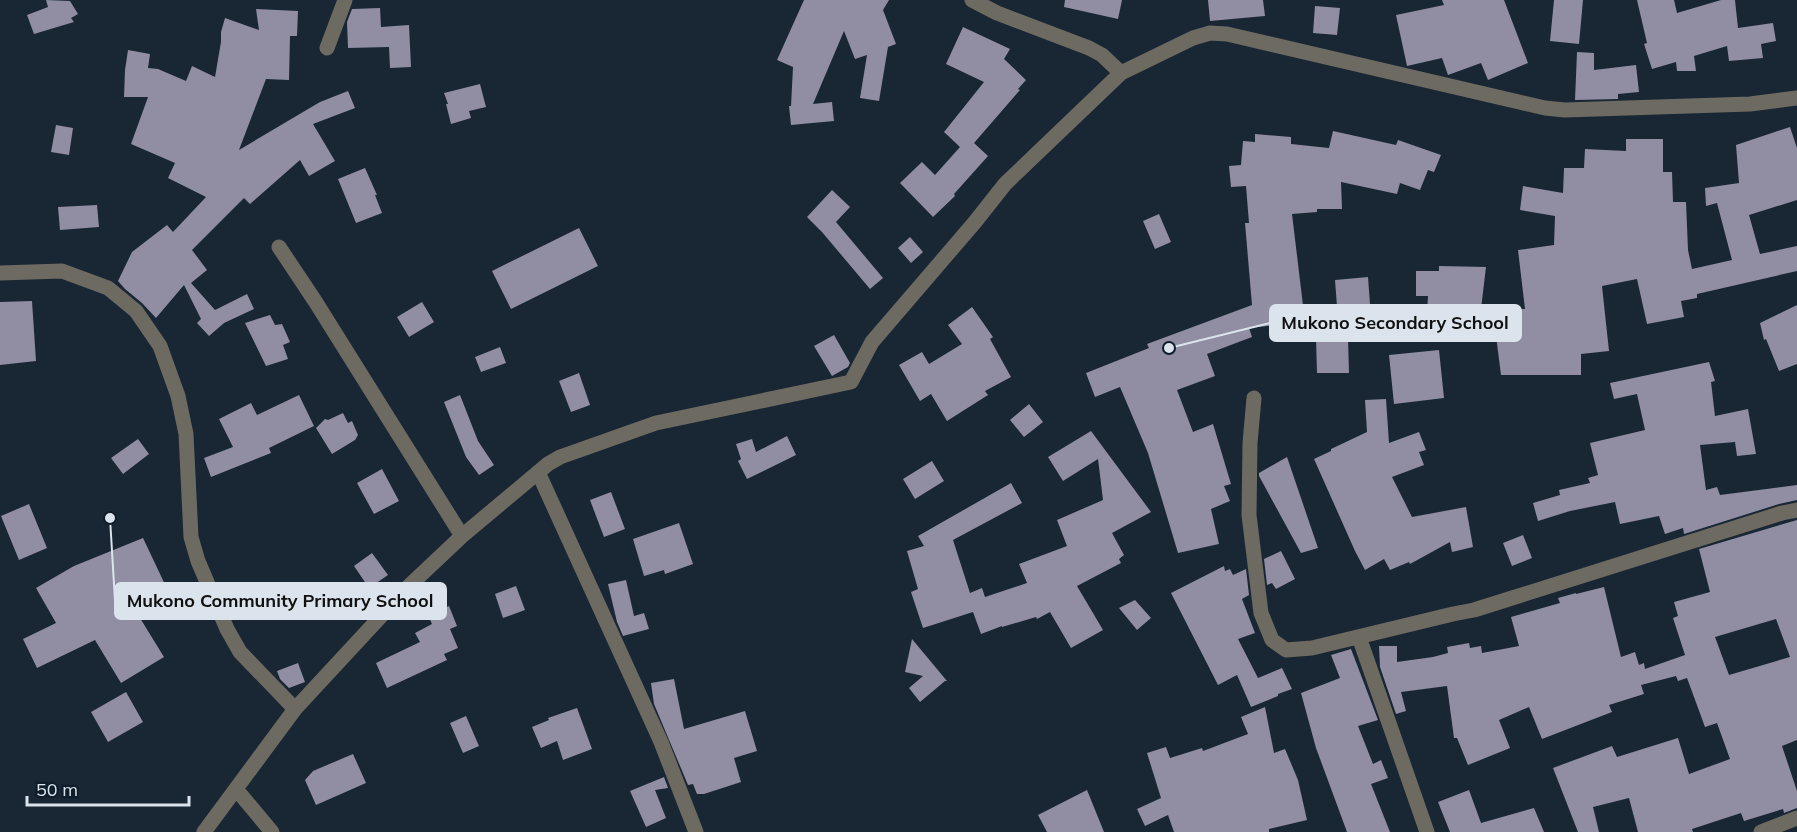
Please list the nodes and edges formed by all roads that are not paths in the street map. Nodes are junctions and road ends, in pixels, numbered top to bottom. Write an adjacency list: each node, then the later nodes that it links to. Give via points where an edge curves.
1 (345, 0): 3 (street)
2 (972, 0): 4 (street, via 1089,48)
3 (327, 48)
4 (1120, 73): 5 (street, via 1210,33 1565,110 1749,104); 9 (street, via 1005,184 872,342 851,382 656,423 560,457)
5 (1797, 98)
6 (279, 247): 11 (street)
7 (0, 273): 13 (street, via 62,271 108,288 136,311 160,346 178,396 186,434 191,537 198,561 240,652)
8 (1254, 398): 12 (street, via 1249,515 1261,614 1272,640 1286,650)
9 (538, 472): 11 (street); 18 (street, via 661,742)
10 (1797, 510): 12 (street, via 1474,610)
11 (462, 536): 13 (street, via 409,586)
12 (1359, 637): 19 (street)
13 (295, 709): 14 (street)
14 (236, 789): 16 (street); 17 (street)
15 (1797, 818): 20 (street)
16 (204, 832)
17 (272, 832)
18 (696, 832)
19 (1427, 832)
20 (1761, 832)

